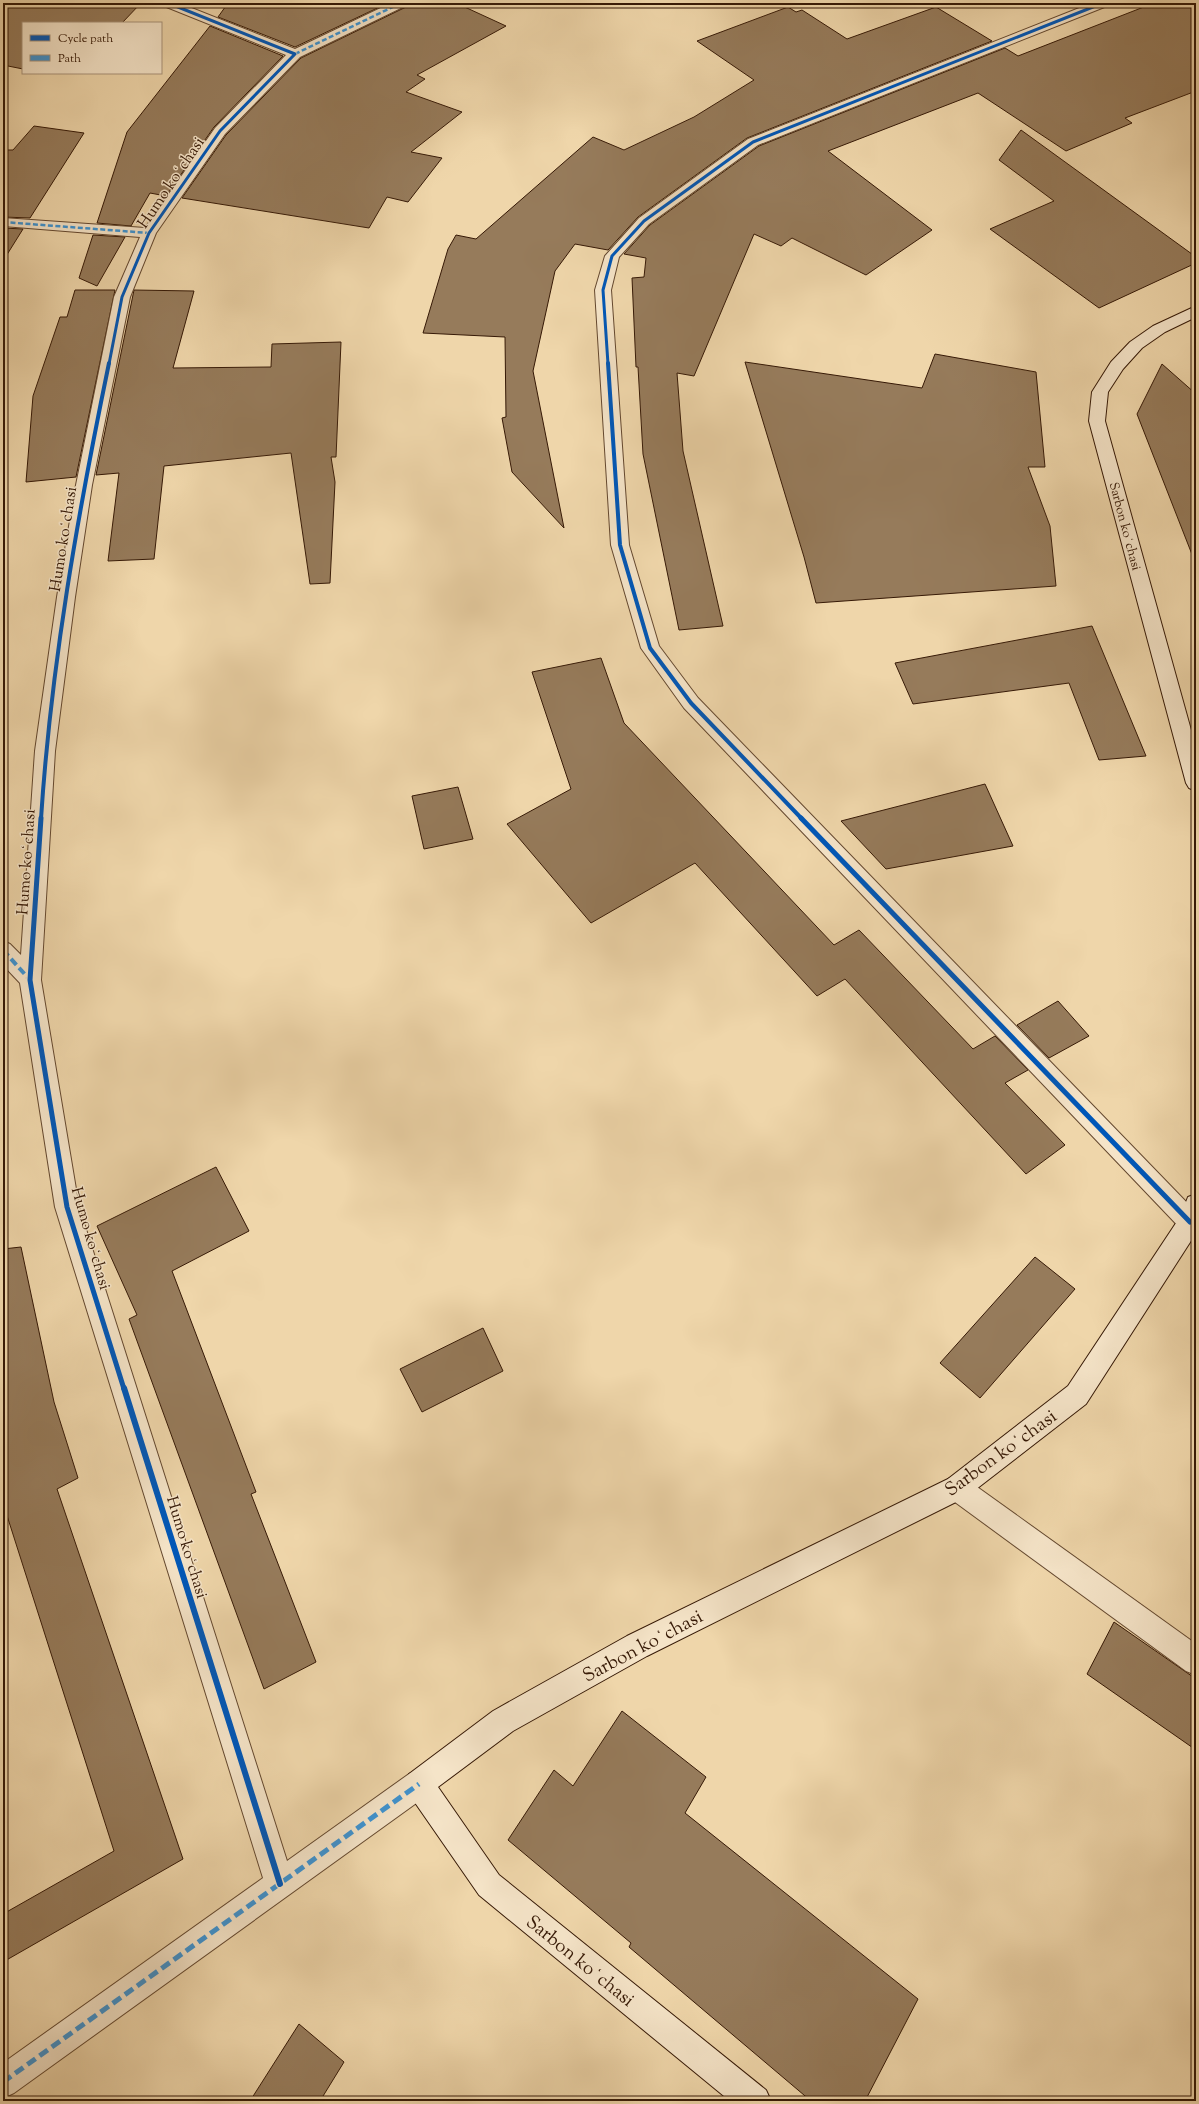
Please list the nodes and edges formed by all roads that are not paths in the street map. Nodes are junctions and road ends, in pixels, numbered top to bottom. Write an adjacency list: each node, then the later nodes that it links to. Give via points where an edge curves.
1 (168, 3): 4 (street)
2 (401, 3): 4 (street)
3 (1103, 3): 11 (street, via 753,142 644,221 612,256 602,290 620,545 650,648 692,702)
4 (295, 54): 6 (street, Humo koʻchasi, via 220,131)
5 (3, 222): 6 (street)
6 (149, 233): 10 (street, Humo koʻchasi, via 122,297 84,485 45,751)
7 (1196, 311): 8 (street, Sarbon koʻchasi, via 1159,329 1136,344 1100,392 1097,421)
8 (1196, 783)
9 (3, 950): 10 (street)
10 (30, 980): 15 (street, Humo koʻchasi, via 67,1207)
11 (1193, 1214): 12 (street, Sarbon koʻchasi, via 1077,1395)
12 (957, 1488): 13 (street); 14 (street, Sarbon koʻchasi, via 637,1646 503,1721)
13 (1196, 1661)
14 (419, 1784): 15 (street); 17 (street, Sarbon koʻchasi, via 489,1885)
15 (280, 1884): 16 (street)
16 (3, 2082)
17 (755, 2101)

